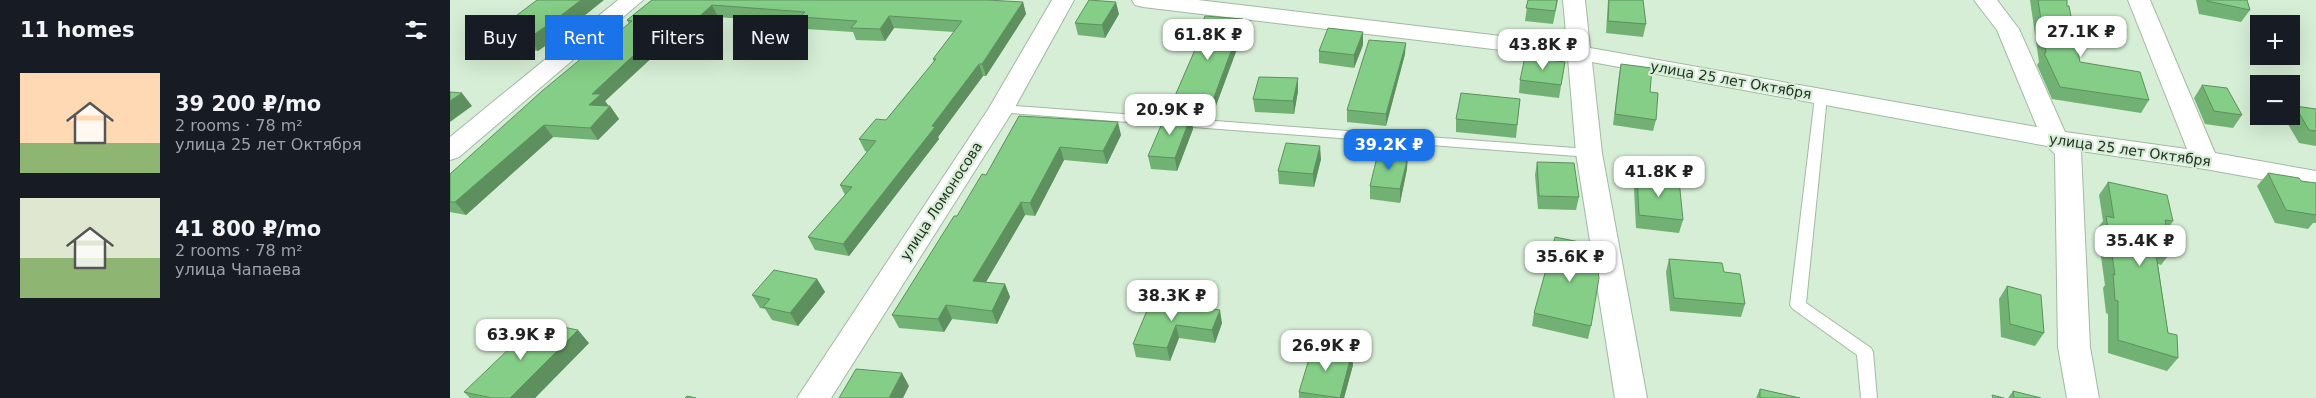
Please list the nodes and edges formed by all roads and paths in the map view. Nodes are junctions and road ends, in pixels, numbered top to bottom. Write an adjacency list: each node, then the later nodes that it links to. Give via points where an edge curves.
1 (632, 0): 11 (street)
2 (1063, 0): 9 (street, улица Ломоносова)
3 (1143, 0): 7 (street, улица 25 лет Октября)
4 (1574, 0): 7 (street)
5 (1985, 0): 10 (street, via 2008,29)
6 (2139, 0): 13 (street)
7 (1581, 53): 8 (street, улица 25 лет Октября); 12 (street)
8 (1821, 96): 10 (street, улица 25 лет Октября); 17 (lane, via 1798,305 1865,352)
9 (1001, 109): 12 (lane); 15 (street, улица Ломоносова)
10 (2055, 139): 13 (street, улица 25 лет Октября); 18 (street, via 2068,152 2074,347)
11 (450, 151)
12 (1590, 153): 16 (street)
13 (2205, 160): 14 (street, улица 25 лет Октября)
14 (2316, 180)
15 (814, 398)
16 (1631, 398)
17 (1869, 398)
18 (2083, 398)

